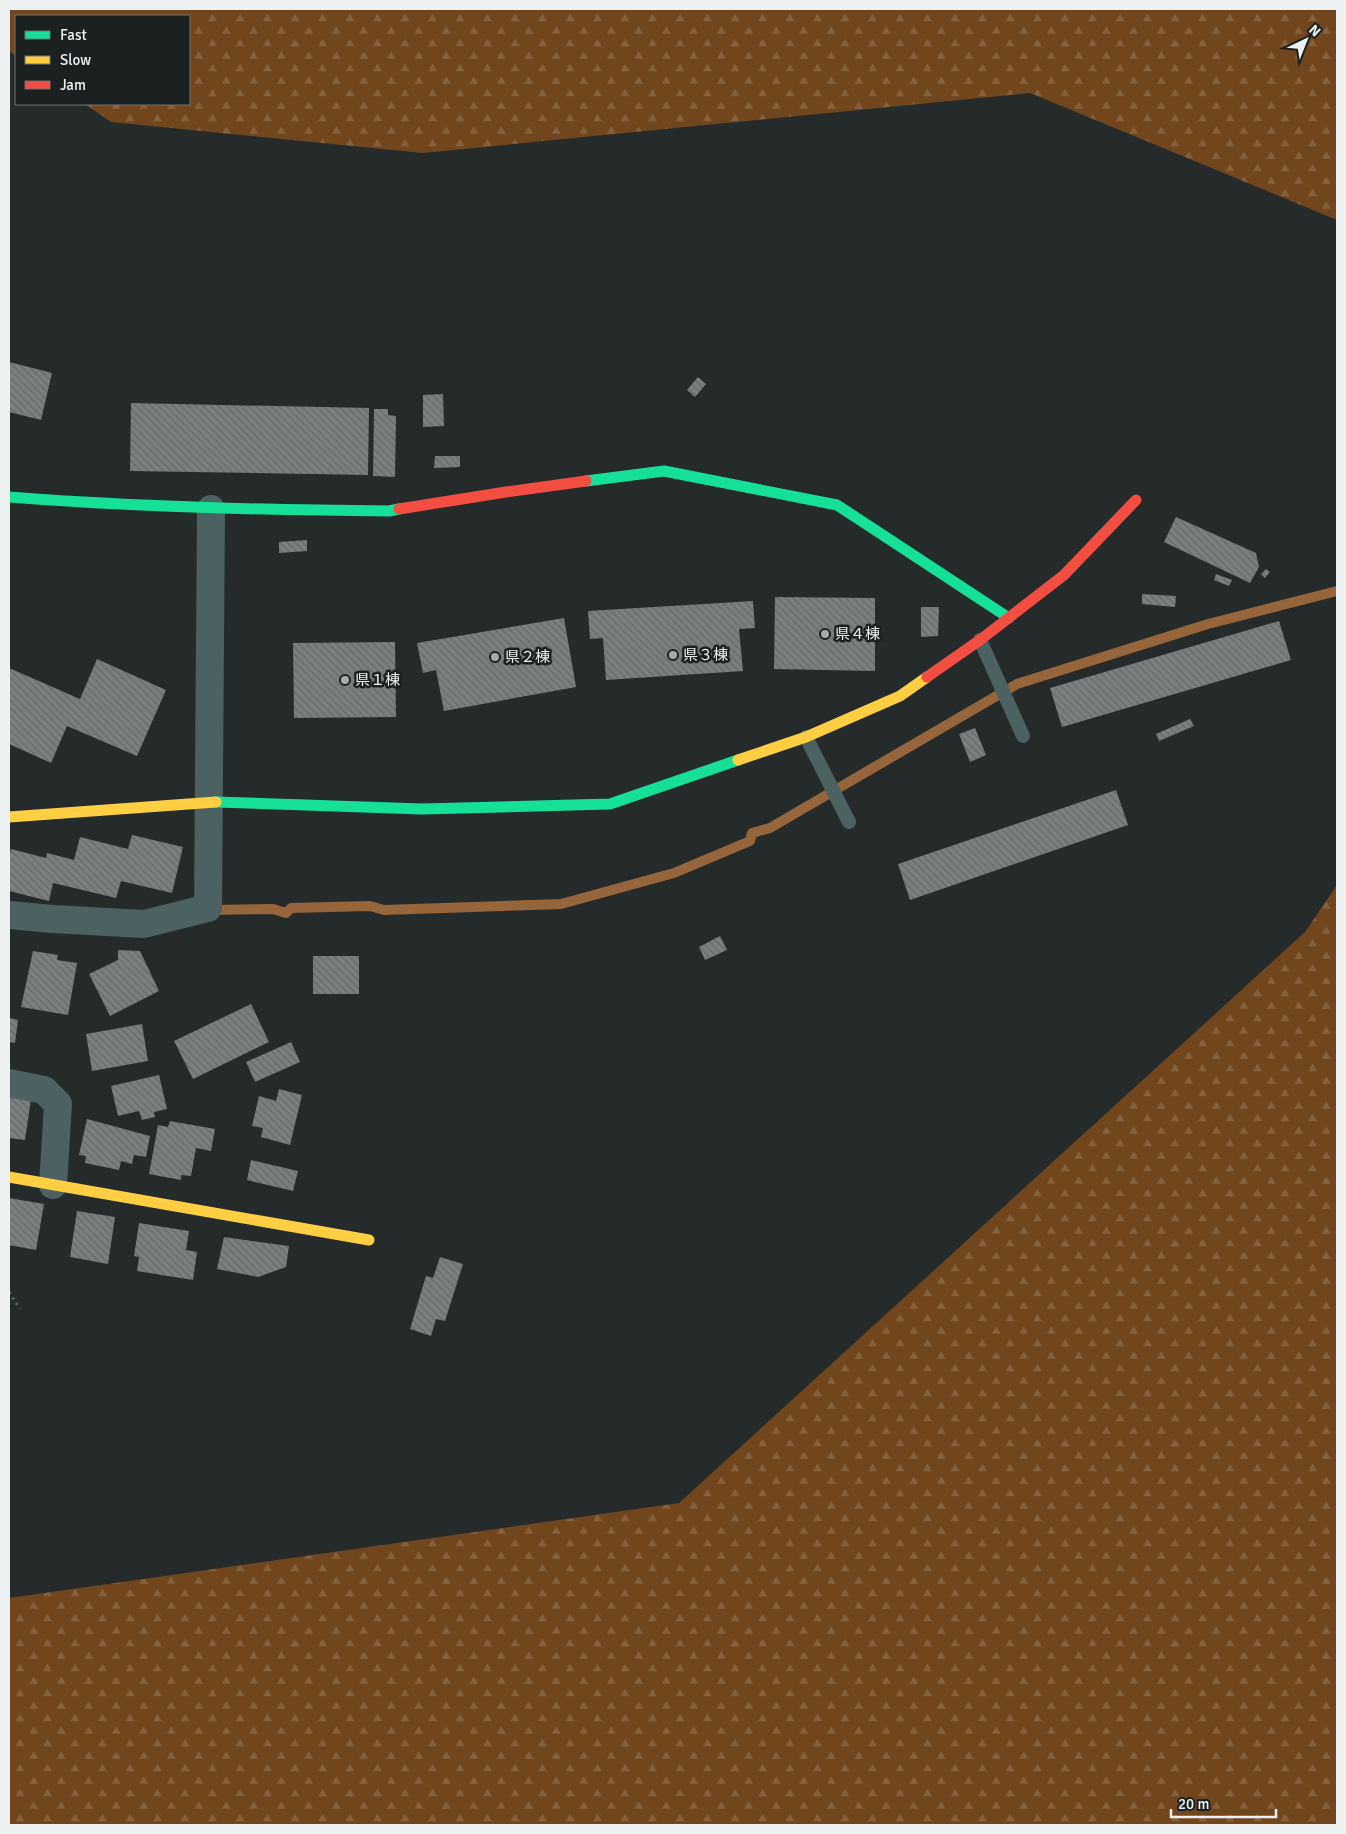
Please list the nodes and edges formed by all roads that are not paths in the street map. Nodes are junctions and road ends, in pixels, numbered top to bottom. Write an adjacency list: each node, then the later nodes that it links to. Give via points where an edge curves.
1 (9, 497): 3 (street)
2 (1136, 500): 4 (street, via 1064,575)
3 (211, 509): 4 (street, via 389,511 664,471 837,505); 8 (street)
4 (1009, 618): 5 (street)
5 (980, 640): 6 (lane); 7 (street, via 900,696)
6 (1023, 736)
7 (806, 737): 8 (street, via 610,804 422,809); 10 (lane)
8 (209, 802): 9 (street); 11 (street, via 208,908 144,924)
9 (9, 817)
10 (848, 822)
11 (9, 915)
12 (9, 1083): 14 (street, via 44,1090 58,1104)
13 (9, 1178): 14 (street)
14 (53, 1184): 15 (street)
15 (368, 1240)

